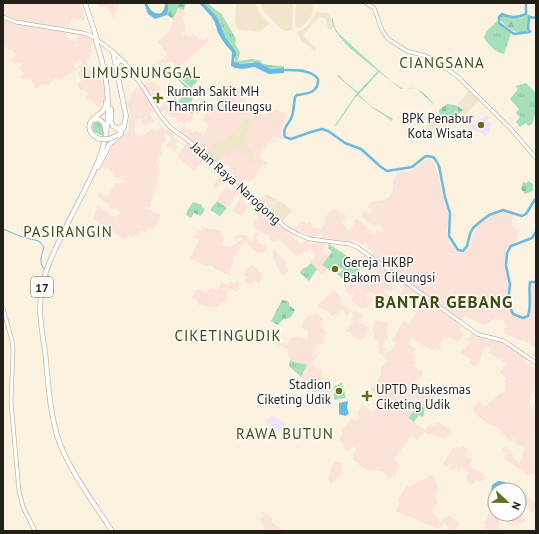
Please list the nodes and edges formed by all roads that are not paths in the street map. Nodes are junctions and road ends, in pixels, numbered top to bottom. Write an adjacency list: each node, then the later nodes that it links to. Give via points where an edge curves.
1 (84, 3): 5 (highway, 17)
2 (366, 3): 17 (main road, via 375,10 388,39 408,51 426,56 457,76 510,128)
3 (3, 17): 4 (main road, Jalan Raya Narogong, via 12,21)
4 (54, 28): 6 (main road, Jalan Raya Narogong, via 87,32); 7 (main road, Jalan Raya Narogong, via 87,34)
5 (96, 38): 10 (highway, 17); 11 (highway, 17, via 107,72)
6 (106, 45): 7 (main road, Jalan Raya Narogong); 8 (main road)
7 (114, 53): 8 (main road, Jalan Raya Narogong); 9 (highway); 12 (highway)
8 (122, 60): 9 (highway, via 119,60); 20 (main road, Jalan Raya Narogong, via 171,127 210,157 236,186 257,200 286,228 308,239 357,247 477,334 503,341)
9 (117, 65): 13 (highway, via 127,113)
10 (107, 79): 15 (highway, via 106,105 92,120 89,128 93,136); 16 (highway, 17, via 108,119)
11 (110, 102): 12 (highway, via 111,122 115,127 122,127); 18 (highway, 17, via 106,141)
12 (126, 119): 14 (highway, via 124,128)
13 (126, 125): 14 (highway); 18 (highway)
14 (118, 135): 15 (highway, bridge, via 109,139)
15 (100, 138): 16 (highway, via 90,130 91,123 96,119 102,121 105,127)
16 (101, 152): 22 (highway, 17, via 49,262 42,289 40,318 57,436 68,461)
17 (536, 158)
18 (94, 175): 22 (highway, 17, via 51,262 43,288 41,321 54,419 59,435 70,460)
19 (3, 308): 21 (main road, via 13,351 11,402 19,491)
20 (536, 363)
21 (35, 531)
22 (113, 531)

